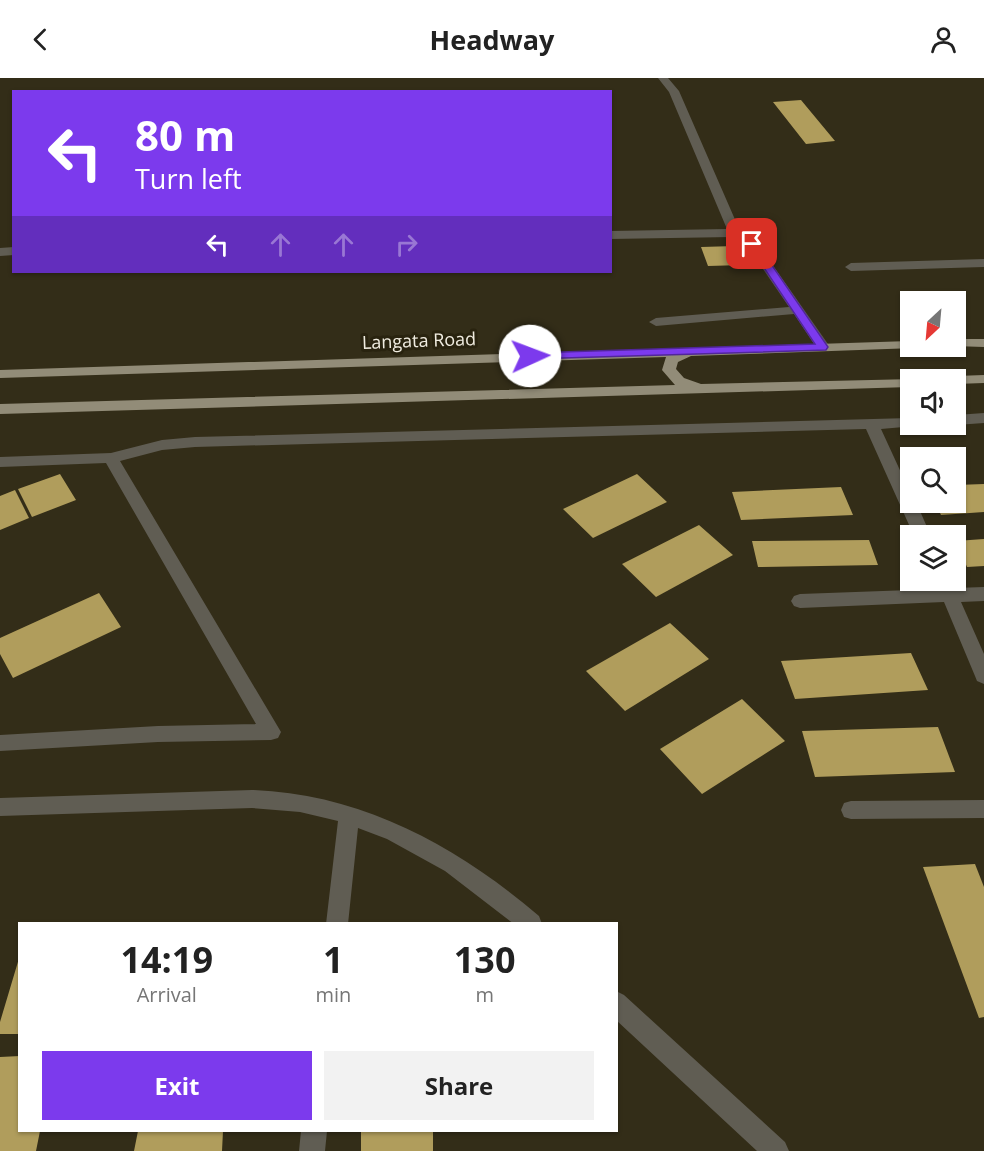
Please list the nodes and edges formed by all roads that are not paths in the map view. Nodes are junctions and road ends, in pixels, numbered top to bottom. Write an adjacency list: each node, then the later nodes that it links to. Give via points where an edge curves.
1 (663, 78): 2 (street, via 675,91)
2 (735, 233): 3 (street); 6 (street, via 752,244)
3 (612, 235)
4 (984, 263): 5 (street)
5 (851, 267)
6 (799, 310): 7 (street); 11 (street)
7 (656, 322)
8 (966, 343): 9 (main road)
9 (984, 343)
10 (900, 345): 11 (main road, Langata Road)
11 (823, 347): 12 (main road, Langata Road)
12 (694, 350): 13 (main road, Langata Road); 17 (main road, via 671,360 669,373 686,385)
13 (0, 374)
14 (984, 379): 15 (main road)
15 (966, 380)
16 (900, 382): 17 (main road)
17 (709, 389): 18 (main road)
18 (0, 409)
19 (984, 418): 20 (street)
20 (966, 419)
21 (900, 424): 22 (street)
22 (872, 426): 23 (street, via 195,442); 25 (street)
23 (111, 458): 24 (street); 32 (street, via 271,732)
24 (0, 462)
25 (918, 525)
26 (913, 591): 30 (street)
27 (947, 591): 31 (street)
28 (965, 591): 29 (street)
29 (984, 594)
30 (801, 601)
31 (984, 676)
32 (0, 743)
33 (0, 807): 36 (street, via 252,798)
34 (984, 809): 35 (street)
35 (851, 810)
36 (349, 814): 37 (street); 38 (street, via 421,844 495,891)
37 (337, 922)
38 (529, 922)
39 (618, 1005): 42 (street)
40 (314, 1132): 41 (street)
41 (312, 1151)
42 (776, 1151)

